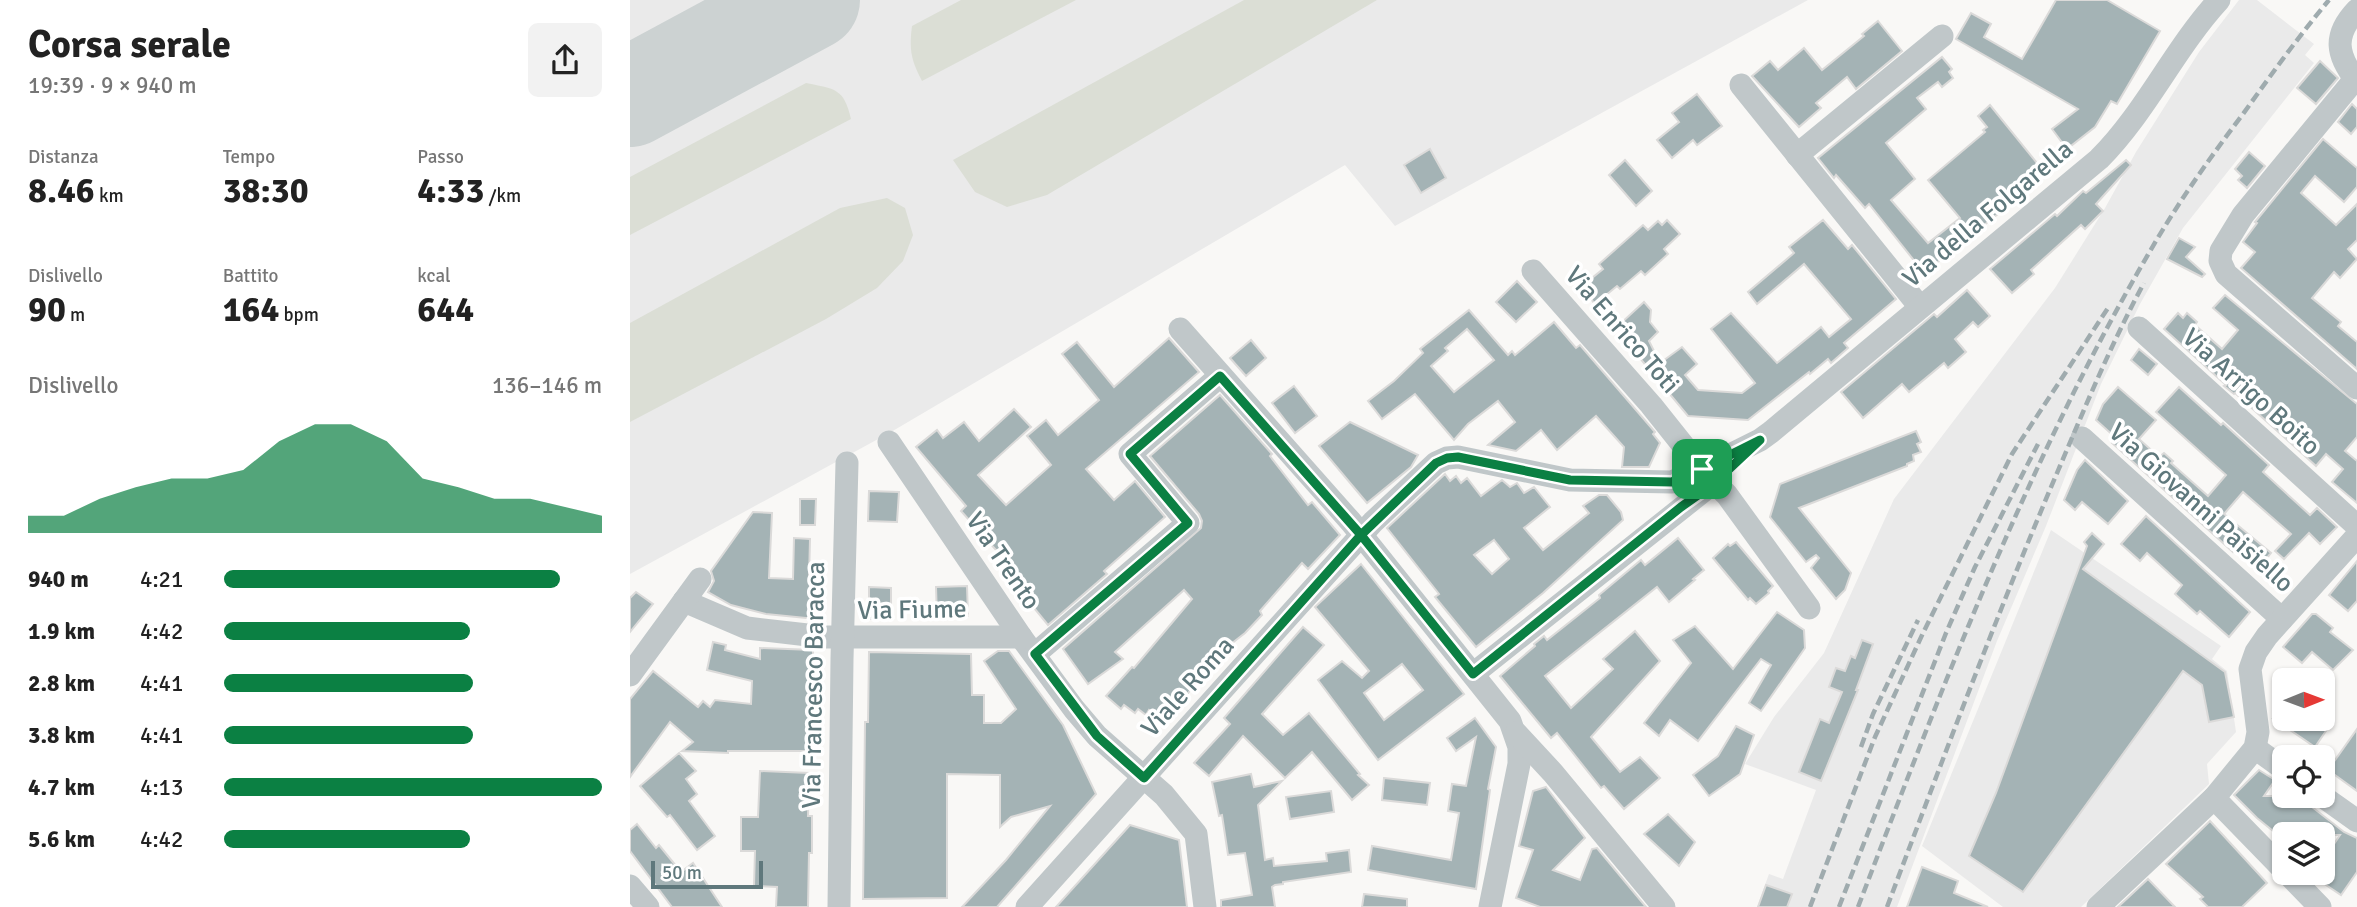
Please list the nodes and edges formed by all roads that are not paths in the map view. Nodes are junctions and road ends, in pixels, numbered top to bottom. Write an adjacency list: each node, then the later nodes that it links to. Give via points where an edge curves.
1 (2219, 0): 8 (street, Via della Folgarella, via 2110,148)
2 (2357, 10): 4 (street, via 2343,29 2340,48)
3 (1942, 36): 6 (street)
4 (2356, 80): 12 (street, via 2249,206 2222,247 2220,261 2226,274)
5 (1741, 85): 6 (street)
6 (1797, 155): 8 (street)
7 (1533, 271): 16 (street, Via Enrico Toti, via 1668,426)
8 (1920, 307): 16 (street, Via della Folgarella, via 1760,440)
9 (2139, 328): 19 (street, Via Arrigo Boito)
10 (1180, 329): 11 (street)
11 (1220, 376): 20 (street); 27 (street, via 1130,454 1188,523)
12 (2357, 388)
13 (2082, 438): 25 (street, Via Giovanni Paisiello)
14 (889, 442): 27 (street, Via Trento)
15 (847, 463): 26 (street, Via Francesco Baracca)
16 (1706, 477): 17 (street); 18 (street); 24 (street, Via Enrico Toti, via 1727,495)
17 (1672, 482): 18 (street, via 1682,490); 20 (street, Viale Roma, via 1570,480 1447,458 1436,463)
18 (1684, 505): 28 (street)
19 (2357, 526)
20 (1361, 535): 28 (street); 34 (street, Viale Roma)
21 (2357, 536): 25 (street)
22 (700, 579): 23 (street)
23 (684, 601): 26 (street, Via Fiume, via 747,628); 29 (street)
24 (1809, 608)
25 (2282, 619): 31 (street, via 2258,648 2250,669 2258,732)
26 (842, 639): 27 (street, Via Fiume); 43 (street, Via Francesco Baracca)
27 (1028, 645): 34 (street, Via Trento, via 1097,736)
28 (1473, 674): 30 (street)
29 (630, 675)
30 (1516, 733): 33 (street); 35 (street)
31 (2255, 748): 32 (street); 36 (street)
32 (2272, 760)
33 (1553, 773): 35 (street, via 1528,777); 47 (street)
34 (1144, 778): 44 (street, Viale Roma); 45 (street, Via Trento, via 1196,834)
35 (1516, 785): 46 (street)
36 (2214, 798): 39 (street); 48 (street)
37 (2335, 805): 38 (street)
38 (2357, 821)
39 (2272, 858)
40 (2298, 885): 49 (street)
41 (630, 886): 42 (street)
42 (648, 907)
43 (839, 907)
44 (1027, 907)
45 (1205, 907)
46 (1490, 907)
47 (1664, 907)
48 (2098, 907)
49 (2319, 907)

